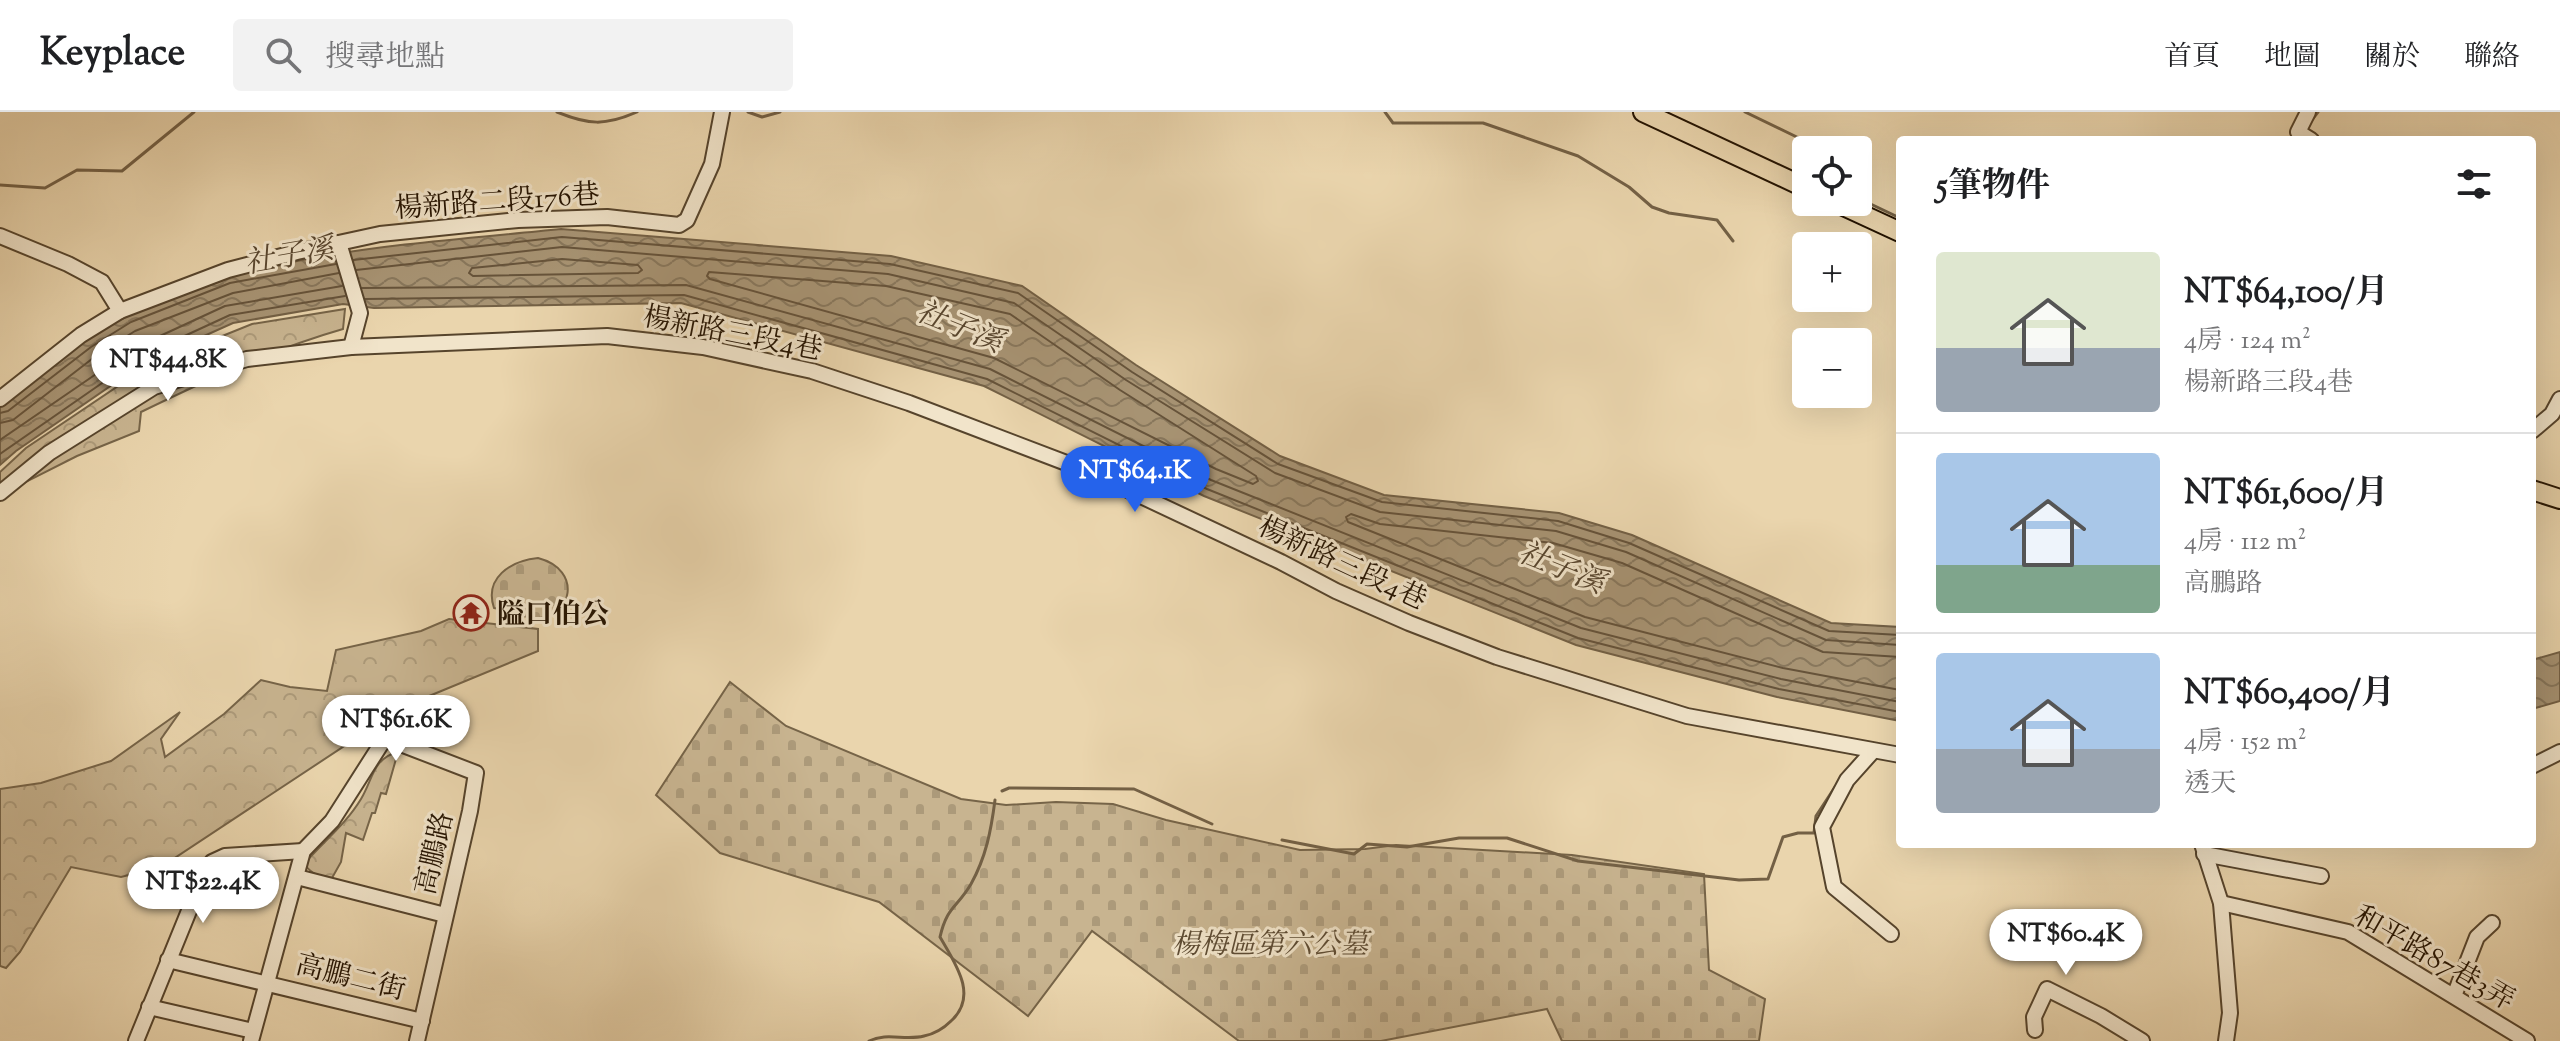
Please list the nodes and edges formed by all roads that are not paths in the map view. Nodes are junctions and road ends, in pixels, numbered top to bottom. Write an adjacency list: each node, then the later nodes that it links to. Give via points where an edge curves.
1 (1643, 112): 5 (main road)
2 (2308, 112): 4 (street)
3 (722, 113): 9 (street, 楊新路二段176巷, via 712,164 687,220 679,225 607,217 518,220 380,234)
4 (2306, 136)
5 (1792, 181)
6 (1865, 216): 7 (main road)
7 (1896, 230)
8 (0, 236): 10 (street, via 102,282)
9 (340, 246): 10 (street, via 228,270); 11 (street, via 360,313)
10 (120, 311): 12 (street)
11 (351, 347): 16 (street, 楊新路三段4巷, via 247,359 154,387 49,453); 18 (street, 楊新路三段4巷, via 607,336 703,347 812,371 1090,472 1336,591 1497,657 1687,716)
12 (0, 399)
13 (2560, 399): 14 (street)
14 (2536, 428)
15 (2536, 491): 17 (main road)
16 (0, 493)
17 (2560, 499)
18 (1873, 751): 20 (street, 楊新路三段4巷); 29 (street, via 1847,780 1822,827 1834,887)
19 (2560, 752): 21 (street)
20 (1896, 754)
21 (2536, 764)
22 (2203, 849): 24 (street); 26 (street)
23 (303, 851): 25 (street); 27 (street, 高鵬路, via 332,821 385,738 476,773); 30 (street, via 225,856 212,862)
24 (2321, 876)
25 (297, 877): 27 (street); 31 (street)
26 (2221, 903): 32 (street, 和平路87巷3弄, via 2348,932); 40 (street, via 2230,1013)
27 (445, 915): 34 (street, 高鵬路)
28 (2492, 923): 32 (street, via 2477,937)
29 (1891, 934)
30 (168, 960): 31 (street, 高鵬二街); 33 (street)
31 (267, 983): 34 (street, 高鵬二街); 36 (street)
32 (2454, 996): 41 (street, 和平路87巷3弄)
33 (149, 1007): 36 (street); 37 (street)
34 (422, 1021): 38 (street, 高鵬路)
35 (2035, 1030): 39 (street, via 2034,1017 2047,989)
36 (252, 1036)
37 (136, 1041)
38 (417, 1041)
39 (2142, 1041)
40 (2226, 1041)
41 (2527, 1041)

